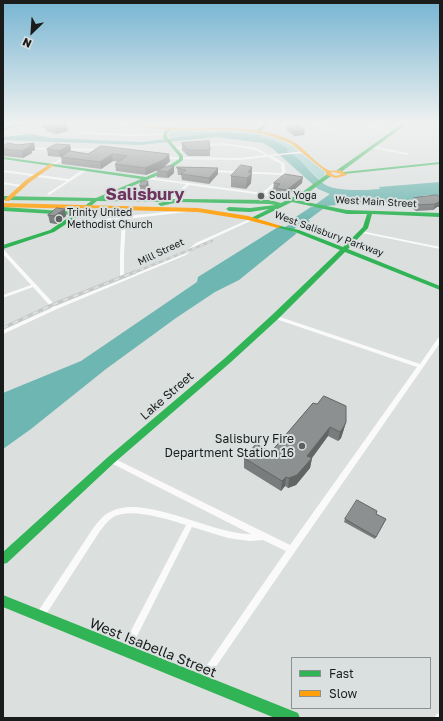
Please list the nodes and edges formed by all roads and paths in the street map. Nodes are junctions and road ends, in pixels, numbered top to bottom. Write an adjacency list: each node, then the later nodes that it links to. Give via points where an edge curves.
1 (68, 156): 11 (street)
2 (180, 156): 9 (street)
3 (267, 156): 4 (street); 9 (street, via 240,159); 15 (street, via 283,164)
4 (270, 156)
5 (308, 156): 17 (street)
6 (361, 156): 17 (street)
7 (157, 157): 9 (street)
8 (3, 158): 11 (street)
9 (181, 159): 18 (street, via 169,170)
10 (440, 163): 17 (street)
11 (52, 165): 13 (street); 16 (street)
12 (3, 170): 16 (street)
13 (85, 170): 18 (street); 19 (street)
14 (205, 171): 15 (street)
15 (284, 174): 24 (street)
16 (36, 175): 19 (street); 22 (street)
17 (335, 175): 25 (street, Mill Street)
18 (146, 178): 21 (street, West Main Street); 28 (street)
19 (69, 180): 23 (street)
20 (3, 183): 22 (street)
21 (188, 184): 24 (street, West Main Street); 26 (street)
22 (21, 186): 27 (street)
23 (49, 194)
24 (263, 194): 25 (street, West Main Street)
25 (290, 200): 30 (street, Mill Street); 34 (street, West Main Street, via 347,212)
26 (175, 201): 28 (street); 29 (street); 30 (street, via 270,202)
27 (4, 203): 28 (street); 28 (street, via 40,206); 35 (street)
28 (91, 203): 29 (street, West Salisbury Parkway); 31 (street, West Salisbury Parkway); 35 (street)
29 (161, 204): 32 (street, West Salisbury Parkway)
30 (280, 205): 32 (street, via 250,210); 37 (street, Mill Street)
31 (125, 208): 33 (street, West Salisbury Parkway); 38 (street)
32 (227, 209): 37 (street, West Salisbury Parkway)
33 (198, 210): 37 (street, West Salisbury Parkway); 38 (street)
34 (370, 213): 36 (street, West Main Street); 40 (street)
35 (78, 214): 39 (street)
36 (440, 215)
37 (256, 217): 42 (street, West Salisbury Parkway); 45 (street, Mill Street, via 197,244 188,252)
38 (125, 218): 39 (street, via 76,225); 45 (street)
39 (64, 224): 41 (street, via 52,231)
40 (362, 232): 42 (street, Lake Street); 43 (street)
41 (3, 247)
42 (346, 247): 46 (street, West Salisbury Parkway); 48 (street, West Salisbury Parkway); 51 (street, Lake Street)
43 (440, 248)
44 (3, 252): 47 (street)
45 (122, 280): 50 (street, Mill Street)
46 (440, 282)
47 (34, 285): 49 (street); 50 (street)
48 (440, 288)
49 (3, 297)
50 (55, 308): 52 (street, Mill Street)
51 (275, 317): 54 (street); 55 (street, Lake Street)
52 (3, 332)
53 (440, 339): 54 (street)
54 (420, 366): 58 (street)
55 (111, 460): 57 (street); 59 (street, Lake Street)
56 (190, 524): 57 (street, via 242,537); 61 (street, via 137,510 123,510 108,517); 62 (street)
57 (264, 536): 58 (street)
58 (291, 550): 63 (street)
59 (3, 559)
60 (3, 601): 61 (street, West Isabella Street)
61 (40, 616): 62 (street, West Isabella Street)
62 (124, 651): 63 (street, West Isabella Street)
63 (201, 681): 64 (street, West Isabella Street)
64 (293, 718)

